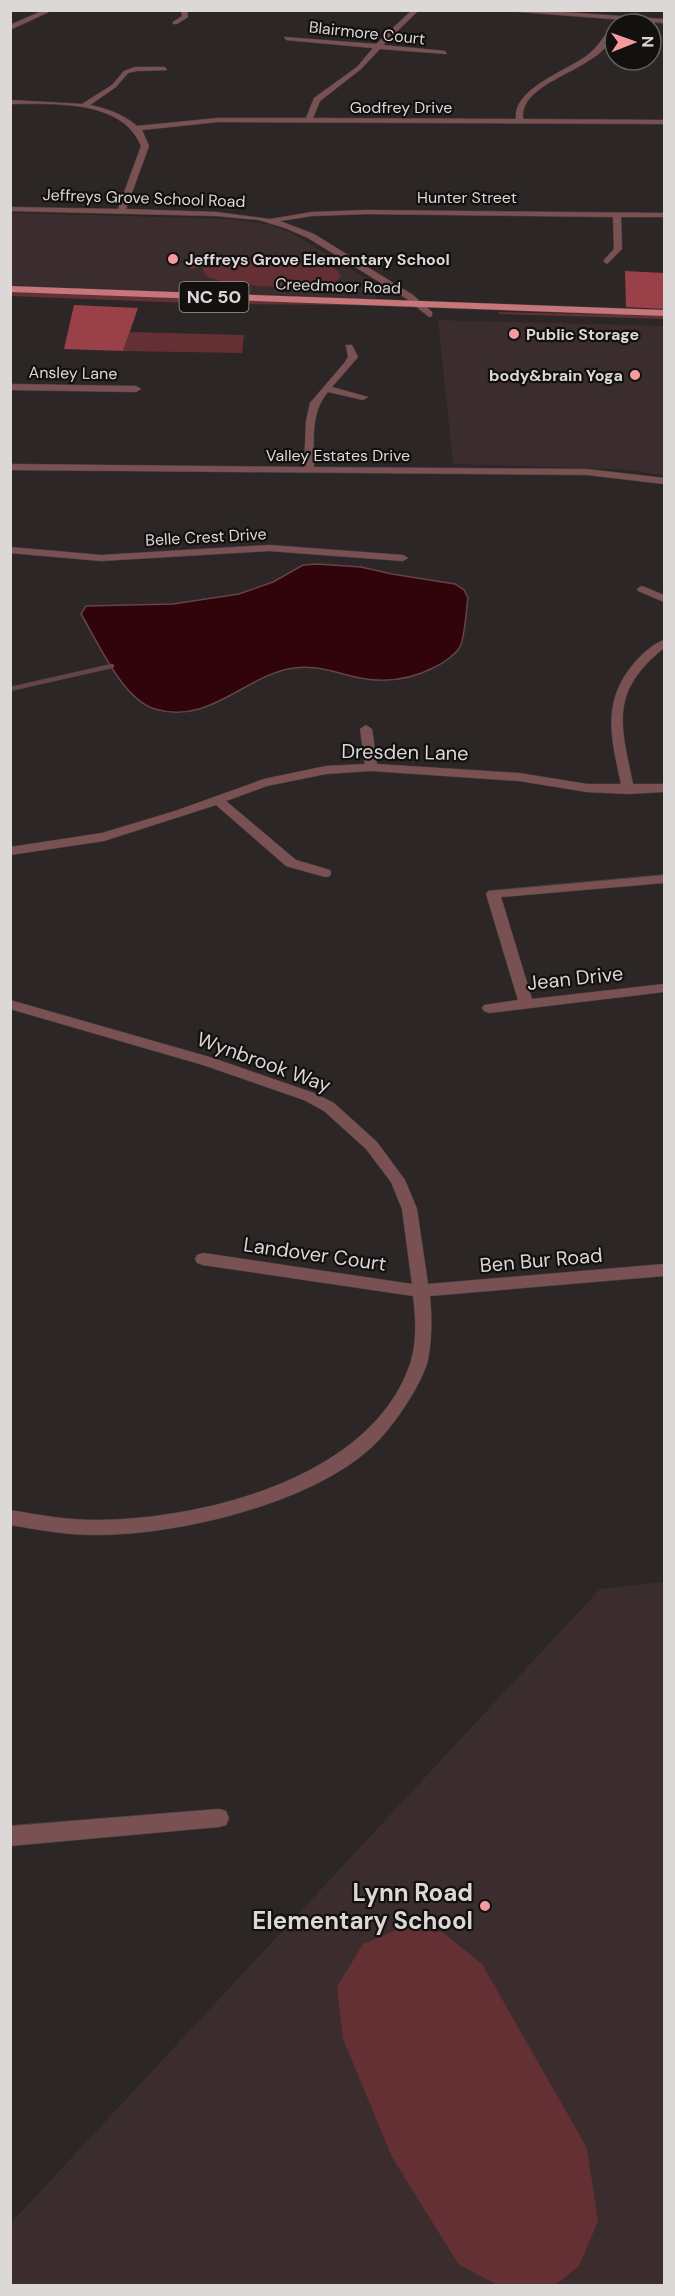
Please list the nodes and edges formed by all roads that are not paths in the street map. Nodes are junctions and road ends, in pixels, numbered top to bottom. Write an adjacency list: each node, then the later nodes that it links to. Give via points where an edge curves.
1 (26, 10): 5 (street)
2 (184, 10): 7 (street, via 185,17)
3 (416, 10): 11 (street)
4 (499, 10): 6 (street)
5 (46, 12): 8 (street)
6 (603, 21)
7 (175, 23)
8 (10, 28)
9 (286, 38): 11 (street, Blairmore Court)
10 (603, 44): 17 (street, via 592,56 529,94 519,110)
11 (378, 48): 12 (street, Blairmore Court); 16 (street, via 317,100)
12 (445, 53)
13 (165, 69): 15 (street, via 126,72 114,86)
14 (10, 102): 15 (street)
15 (85, 105): 19 (street, via 122,117)
16 (309, 120): 17 (street, Godfrey Drive); 19 (street, Godfrey Drive, via 197,121)
17 (520, 121): 18 (street, Godfrey Drive)
18 (664, 122)
19 (138, 128): 21 (street, via 145,146)
20 (10, 209): 21 (street, Jeffreys Grove School Road)
21 (121, 211): 24 (street, Jeffreys Grove School Road)
22 (617, 213): 23 (street, Hunter Street); 24 (street, Hunter Street, via 367,212); 25 (street, via 618,249)
23 (664, 215)
24 (270, 220): 28 (street, Jeffreys Grove School Road, via 311,236)
25 (607, 261)
26 (10, 289): 28 (main road, Creedmoor Road / NC 50)
27 (10, 299): 30 (main road, Creedmoor Road / NC 50)
28 (418, 304): 29 (main road, Creedmoor Road / NC 50); 30 (street, Jeffreys Grove School Road)
29 (664, 313)
30 (429, 314): 31 (main road, Creedmoor Road / NC 50)
31 (664, 322)
32 (349, 347): 35 (street, via 353,357)
33 (10, 387): 34 (street, Ansley Lane)
34 (136, 389)
35 (327, 389): 36 (street); 38 (street, via 311,411)
36 (363, 397)
37 (10, 467): 38 (street, Valley Estates Drive)
38 (309, 470): 39 (street, Valley Estates Drive, via 587,472)
39 (664, 481)
40 (10, 550): 41 (street, Belle Crest Drive, via 101,558 269,548)
41 (403, 558)
42 (642, 589): 43 (street)
43 (664, 599)
44 (664, 643): 48 (street, via 628,676 617,700)
45 (366, 729): 46 (street)
46 (371, 767): 48 (street, Dresden Lane, via 495,774 587,788); 49 (street, Dresden Lane, via 296,774)
47 (664, 788): 48 (street, Dresden Lane)
48 (628, 789)
49 (218, 800): 50 (street, Dresden Lane, via 104,837); 51 (street, via 291,863)
50 (10, 851)
51 (325, 873)
52 (664, 879): 55 (street, via 493,894)
53 (664, 988): 55 (street, Jean Drive)
54 (10, 1004): 59 (street, Wynbrook Way, via 245,1074 326,1105 382,1156 404,1194)
55 (526, 1004): 56 (street, Jean Drive)
56 (489, 1008)
57 (203, 1259): 59 (street, Landover Court)
58 (664, 1270): 59 (street, Ben Bur Road)
59 (421, 1291): 60 (street, Wynbrook Way, via 424,1316 418,1363 393,1412 362,1446 322,1470 273,1495 226,1510 143,1526 81,1528)
60 (10, 1517)
61 (219, 1818): 62 (street)
62 (10, 1836)

